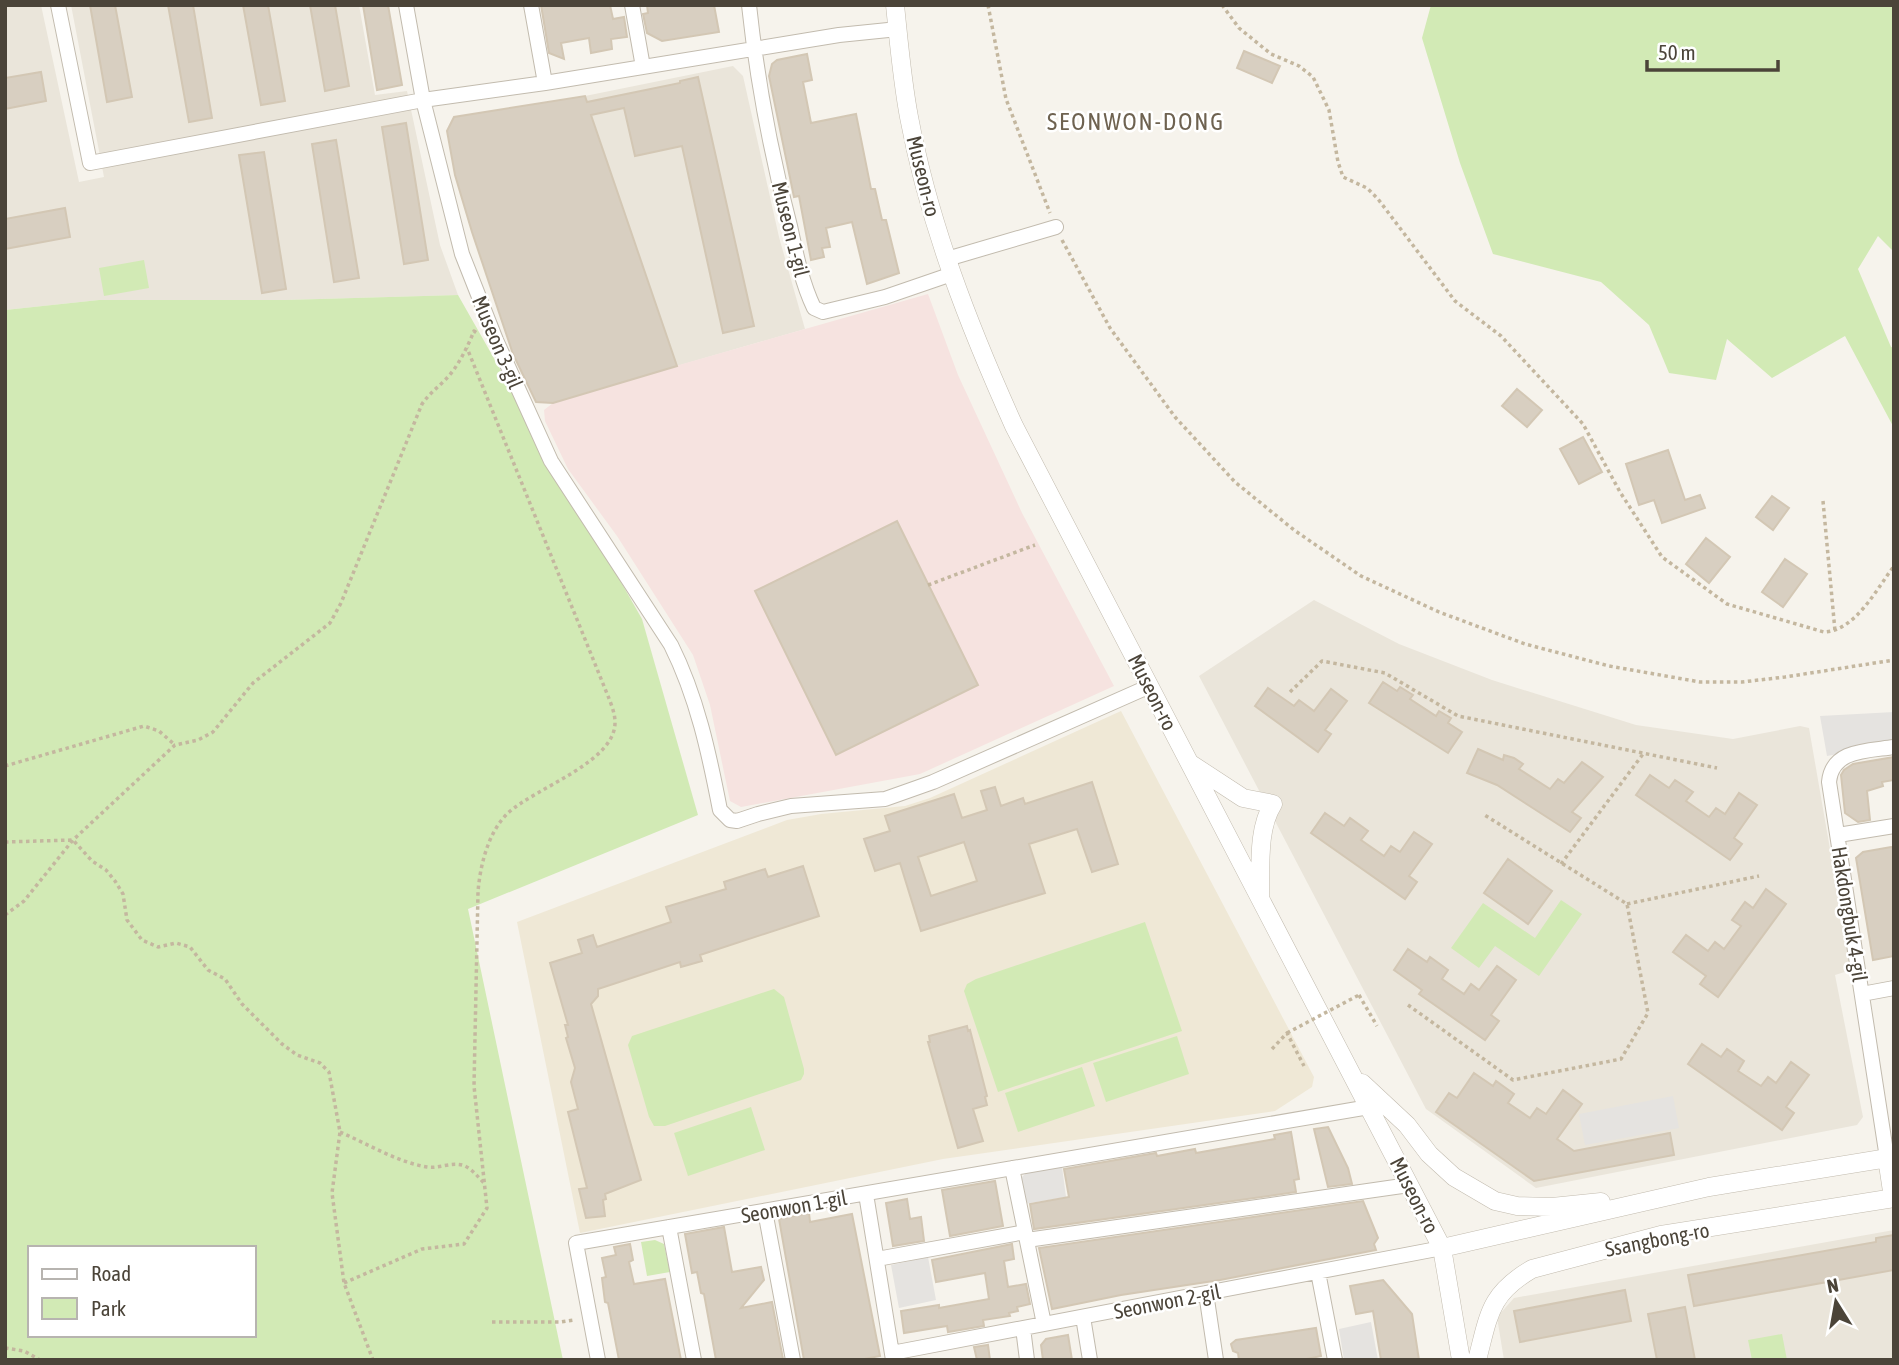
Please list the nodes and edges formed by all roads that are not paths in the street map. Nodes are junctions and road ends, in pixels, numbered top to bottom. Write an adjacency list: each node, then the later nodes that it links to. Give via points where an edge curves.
1 (58, 5): 11 (street, via 90,163)
2 (405, 5): 11 (street, Museon 3-gil)
3 (531, 5): 10 (street)
4 (632, 5): 9 (street)
5 (750, 5): 8 (street, Museon 1-gil)
6 (895, 5): 7 (street, Museon-ro)
7 (898, 29): 8 (street); 13 (street, Museon-ro, via 916,150)
8 (754, 48): 9 (street); 13 (street, Museon 1-gil, via 780,190 814,309 823,312 885,297)
9 (642, 67): 10 (street)
10 (545, 83): 11 (street)
11 (423, 100): 14 (street, Museon 3-gil, via 462,254 496,340 543,447 683,668 725,816 737,821 791,806 885,799)
12 (1056, 227): 13 (street)
13 (949, 266): 14 (street, Museon-ro, via 979,350 1014,426)
14 (1150, 686): 16 (street, Museon-ro)
15 (1894, 747): 18 (street, Hakdongbuk 4-gil, via 1847,755 1833,767 1829,782)
16 (1189, 763): 19 (street, Museon-ro); 19 (street, via 1243,798 1273,804 1265,818)
17 (1894, 826): 18 (street, Hakdongbuk 4-gil)
18 (1838, 835): 21 (street, Hakdongbuk 4-gil)
19 (1260, 897): 22 (street, Museon-ro)
20 (1894, 988): 21 (street, Hakdongbuk 4-gil)
21 (1862, 994): 24 (street, Hakdongbuk 4-gil)
22 (1350, 1071): 23 (street, Museon-ro); 27 (street, via 1454,1177 1495,1201 1552,1207)
23 (1369, 1107): 25 (street, Seonwon 1-gil); 26 (street, Museon-ro)
24 (1890, 1158): 27 (street, Ssangbong-ro); 29 (street, Hakdongbuk 4-gil)
25 (1012, 1168): 28 (street, Seonwon 1-gil); 32 (street)
26 (1409, 1185): 32 (street); 33 (street, Museon-ro)
27 (1709, 1187): 33 (street, Ssangbong-ro)
28 (866, 1194): 30 (street, Seonwon 1-gil); 34 (street, Seonwon 2-gil)
29 (1894, 1198): 49 (street, Ssangbong-ro, via 1661,1235 1532,1269 1500,1293 1491,1308)
30 (765, 1211): 31 (street, Seonwon 1-gil); 43 (street)
31 (669, 1227): 41 (street, Seonwon 1-gil, via 576,1244); 42 (street)
32 (1026, 1236): 34 (street); 38 (street)
33 (1442, 1248): 35 (street, Seonwon 2-gil); 48 (street, Museon-ro)
34 (877, 1259): 40 (street, Seonwon 2-gil)
35 (1318, 1272): 36 (street, Seonwon 2-gil); 47 (street)
36 (1206, 1293): 37 (street, Seonwon 2-gil); 46 (street)
37 (1083, 1317): 38 (street, Seonwon 2-gil); 45 (street)
38 (1044, 1324): 39 (street, Seonwon 2-gil)
39 (1023, 1328): 40 (street, Seonwon 2-gil); 44 (street)
40 (893, 1357)
41 (598, 1360)
42 (694, 1360)
43 (793, 1360)
44 (1027, 1360)
45 (1090, 1360)
46 (1216, 1360)
47 (1335, 1360)
48 (1461, 1360)
49 (1477, 1360)

